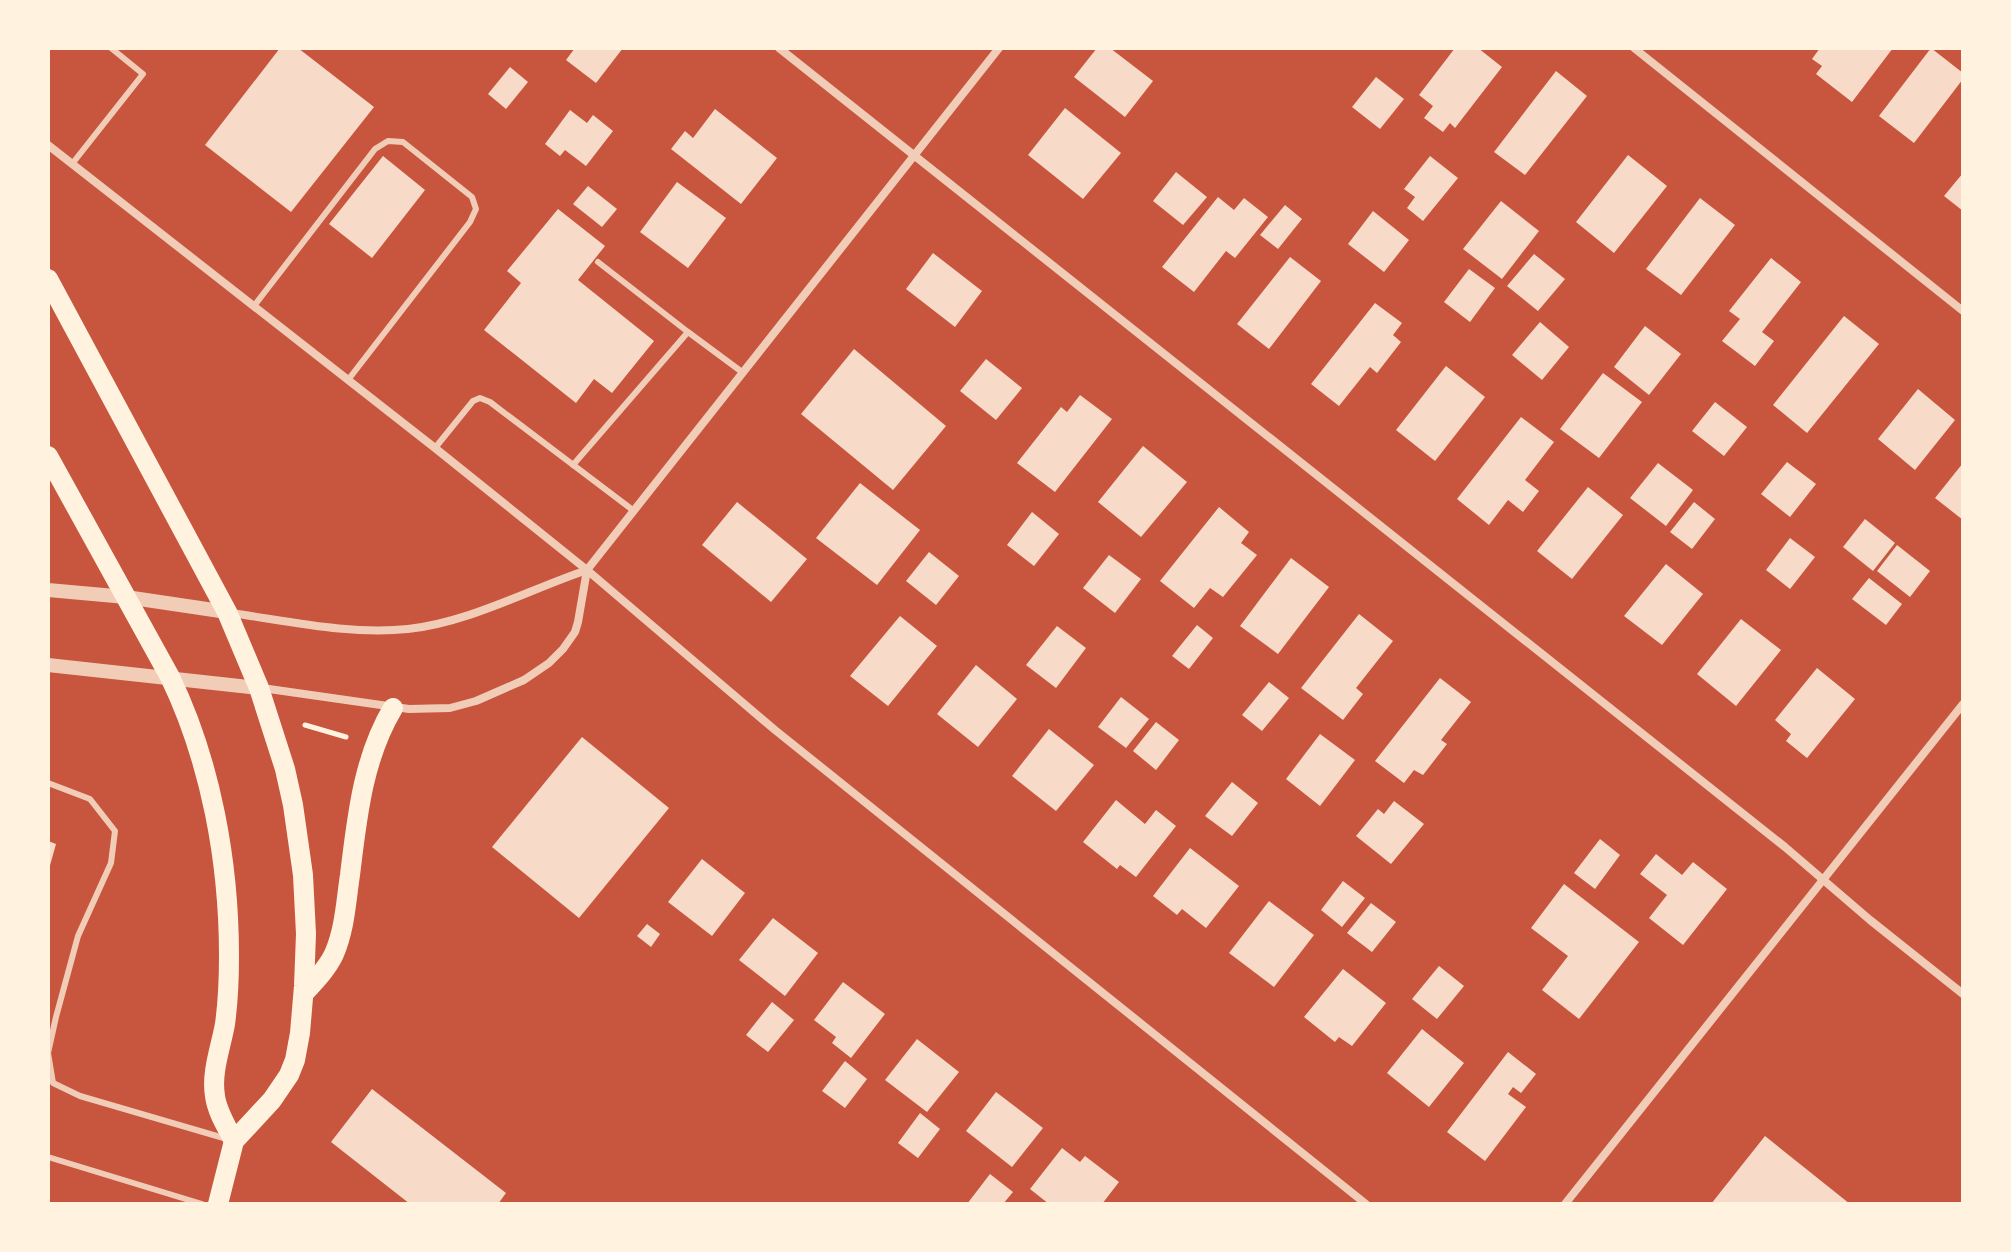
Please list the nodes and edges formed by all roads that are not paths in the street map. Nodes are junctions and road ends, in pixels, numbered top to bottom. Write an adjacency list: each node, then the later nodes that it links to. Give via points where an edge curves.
1 (111, 48): 7 (lane, via 143,74)
2 (779, 48): 6 (street)
3 (999, 48): 6 (street)
4 (1634, 48): 11 (street)
5 (48, 145): 7 (street)
6 (914, 154): 13 (street); 29 (street)
7 (72, 164): 10 (street)
8 (598, 262): 12 (lane)
9 (48, 279): 22 (main road)
10 (254, 306): 14 (street); 14 (lane, via 375,149 388,141 403,142 472,197 476,209)
11 (1963, 311)
12 (688, 332): 13 (lane); 17 (lane)
13 (742, 372): 18 (street)
14 (348, 380): 15 (street)
15 (435, 448): 17 (lane, via 480,398); 19 (street)
16 (48, 456): 21 (main road)
17 (573, 465): 18 (lane)
18 (634, 511): 19 (street)
19 (587, 570): 22 (street, via 467,615 406,629 342,628); 27 (street, via 575,632 549,663 476,701 438,709); 36 (street, via 775,730)
20 (48, 590): 21 (street)
21 (126, 597): 22 (street); 24 (main road)
22 (227, 612): 25 (main road)
23 (48, 665): 24 (street)
24 (170, 677): 25 (street); 32 (main road, via 199,749 223,864 229,976 214,1088)
25 (259, 688): 27 (street); 30 (main road, via 285,769 298,837 306,934)
26 (1963, 704): 29 (street)
27 (393, 708): 30 (main road, via 367,768 335,953)
28 (48, 783): 32 (lane, via 90,799 115,831 111,863 78,936 56,1017 48,1053 53,1083 80,1096)
29 (1823, 879): 31 (street); 37 (street)
30 (304, 993): 32 (main road, via 289,1075)
31 (1963, 994)
32 (234, 1141): 35 (main road)
33 (48, 1157): 34 (lane)
34 (202, 1204)
35 (218, 1204)
36 (1366, 1204)
37 (1565, 1204)

